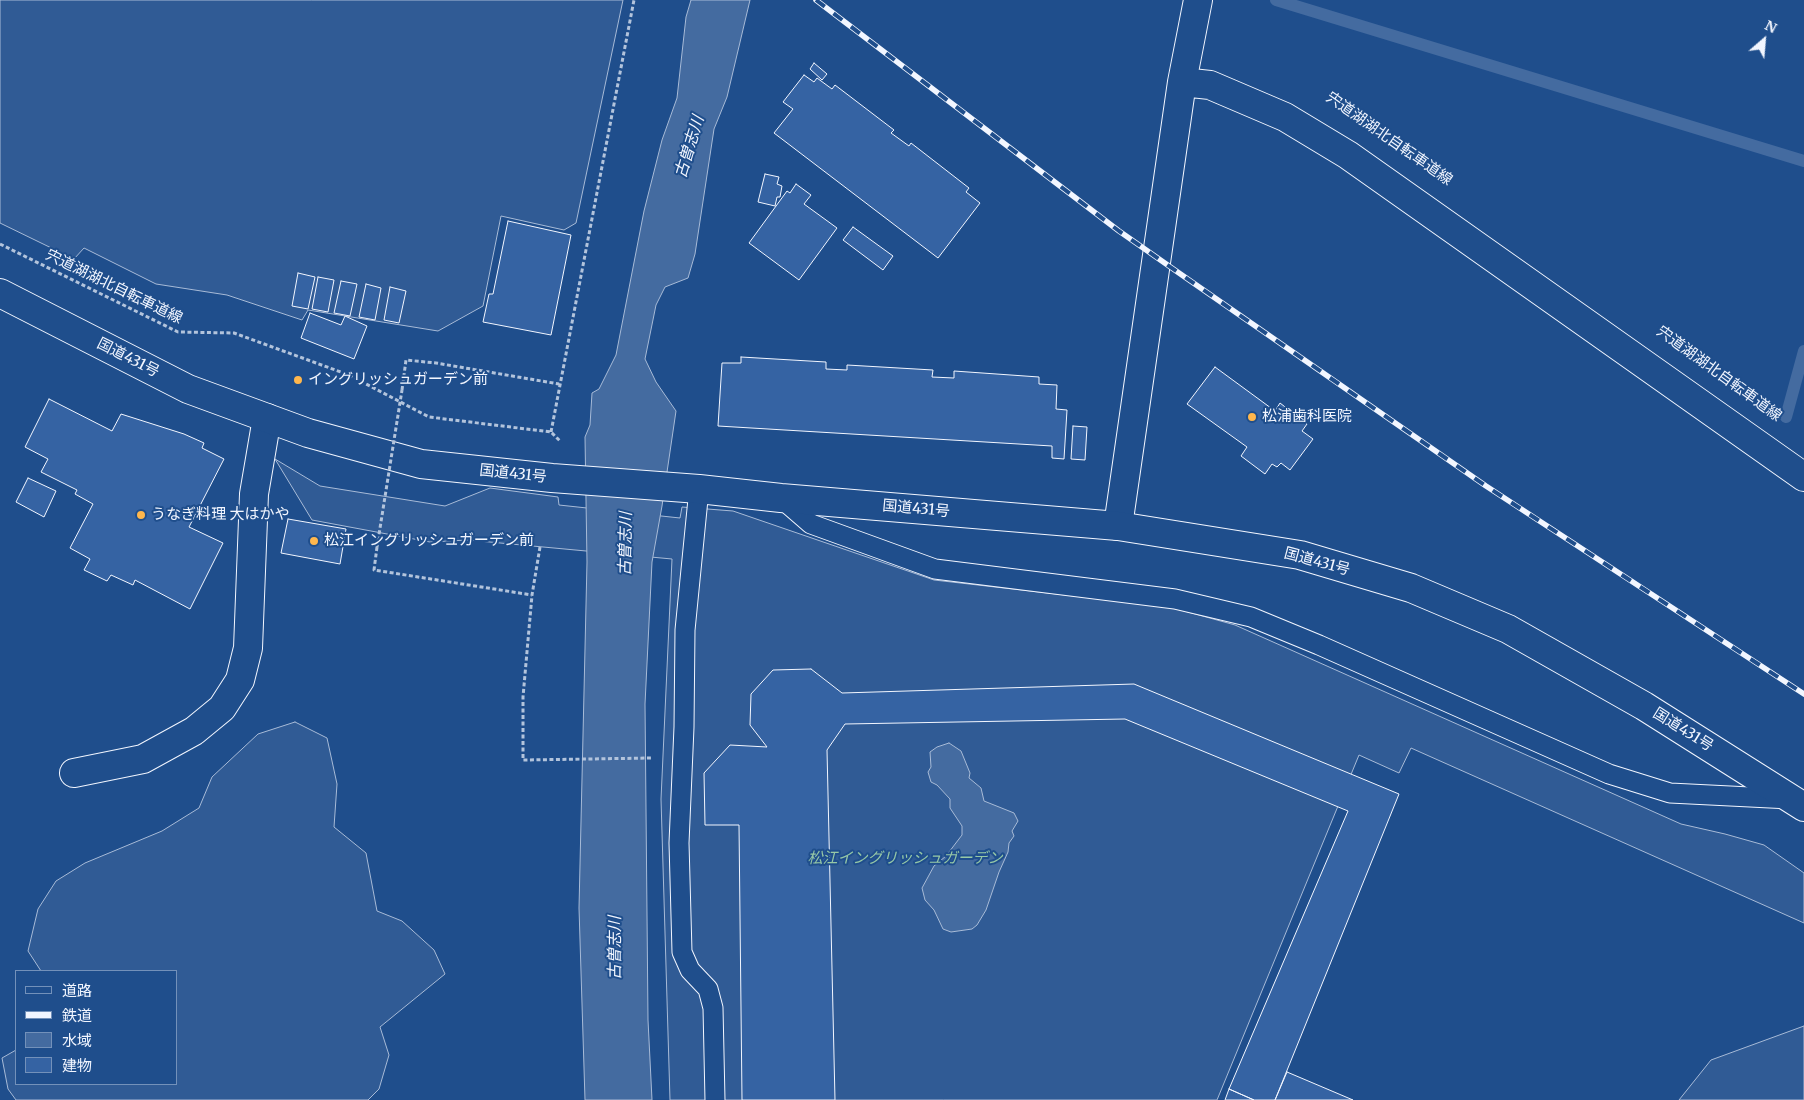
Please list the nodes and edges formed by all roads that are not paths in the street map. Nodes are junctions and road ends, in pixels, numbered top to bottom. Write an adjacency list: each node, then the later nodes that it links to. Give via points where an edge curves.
1 (1197, 2): 2 (main road)
2 (1182, 82): 5 (main road, via 1210,85 1277,114 1348,155); 8 (main road)
3 (0, 293): 4 (main road, 国道431号, via 188,389)
4 (267, 418): 6 (main road, 国道431号, via 308,433 421,464); 9 (main road, via 254,494 248,648 240,680 222,708 194,731 143,759)
5 (1804, 478)
6 (694, 488): 7 (main road, 国道431号); 11 (lane, via 685,630 679,843 682,952 690,970 708,989 713,1008)
7 (781, 498): 8 (main road, 国道431号); 10 (lane, via 811,524 935,569 1175,599 1251,617 1609,774 1670,794)
8 (1118, 526): 10 (main road, 国道431号, via 1300,555 1411,588 1508,629 1644,706)
9 (74, 773)
10 (1799, 803)
11 (715, 1100)

